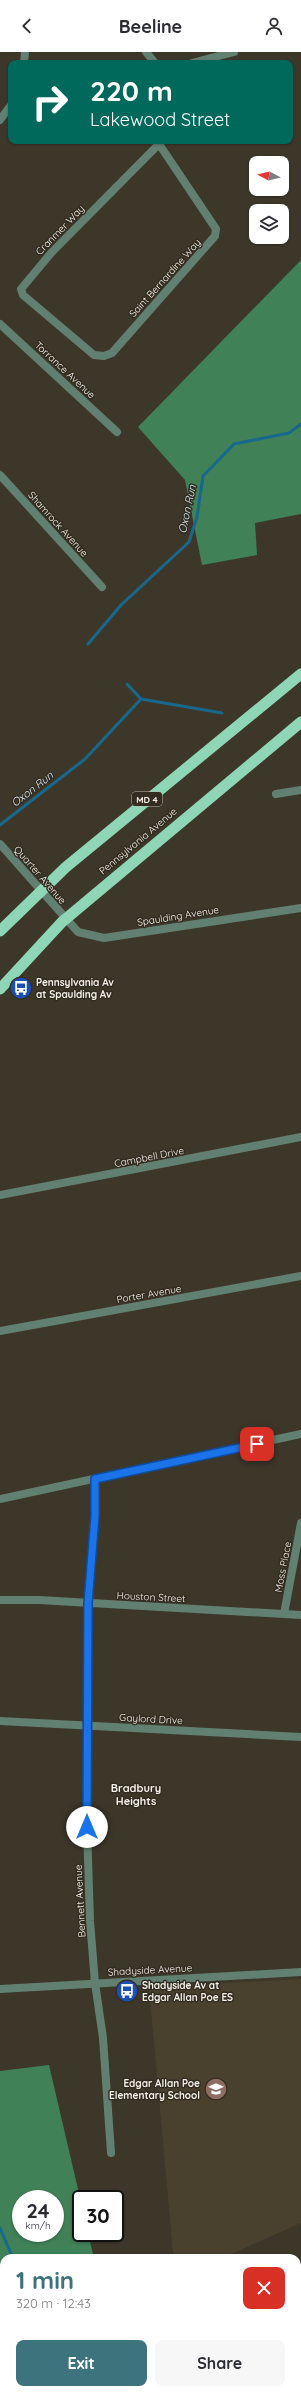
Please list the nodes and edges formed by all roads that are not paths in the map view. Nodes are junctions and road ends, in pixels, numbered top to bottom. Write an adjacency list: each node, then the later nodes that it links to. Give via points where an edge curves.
1 (146, 52): 3 (street)
2 (234, 52): 4 (street)
3 (153, 60)
4 (203, 60)
5 (8, 109): 6 (street)
6 (0, 120)
7 (158, 144): 10 (street, Cranmer Way, via 52,252 22,287 22,295)
8 (160, 144): 10 (street, Saint Bernardine Way, via 216,229 214,238 110,354 91,354)
9 (0, 324): 11 (street, Torrance Avenue)
10 (64, 330)
11 (117, 432)
12 (0, 475): 13 (street, Shamrock Avenue)
13 (102, 587)
14 (301, 674): 19 (highway, MD 4, via 126,816)
15 (301, 722): 21 (highway, Pennsylvania Avenue)
16 (301, 790): 17 (street)
17 (276, 794)
18 (0, 844): 19 (street, Quarter Avenue)
19 (40, 891): 21 (street, Quarter Avenue); 22 (highway, MD 4)
20 (301, 908): 21 (street, Spaulding Avenue, via 104,938 78,932)
21 (65, 918): 23 (highway, Pennsylvania Avenue)
22 (0, 931)
23 (0, 989)
24 (301, 1137): 25 (street, Campbell Drive)
25 (0, 1195)
26 (301, 1276): 27 (street, Porter Avenue)
27 (0, 1331)
28 (301, 1434): 29 (street)
29 (95, 1479): 30 (street); 33 (street, Bennett Avenue, via 95,1516)
30 (0, 1499)
31 (301, 1523): 34 (street, Moss Place)
32 (0, 1600): 33 (street, Houston Street)
33 (88, 1603): 34 (street, Houston Street); 37 (street, Bennett Avenue)
34 (284, 1614): 35 (street, Houston Street)
35 (301, 1616)
36 (0, 1721): 37 (street, Gaylord Drive)
37 (88, 1726): 38 (street, Gaylord Drive); 40 (street, Bennett Avenue, via 88,1873)
38 (301, 1736)
39 (301, 1972): 40 (street, Shadyside Avenue)
40 (95, 1983): 41 (street, Shadyside Avenue); 42 (street, Bennett Avenue, via 103,2038)
41 (0, 1989)
42 (111, 2153)

